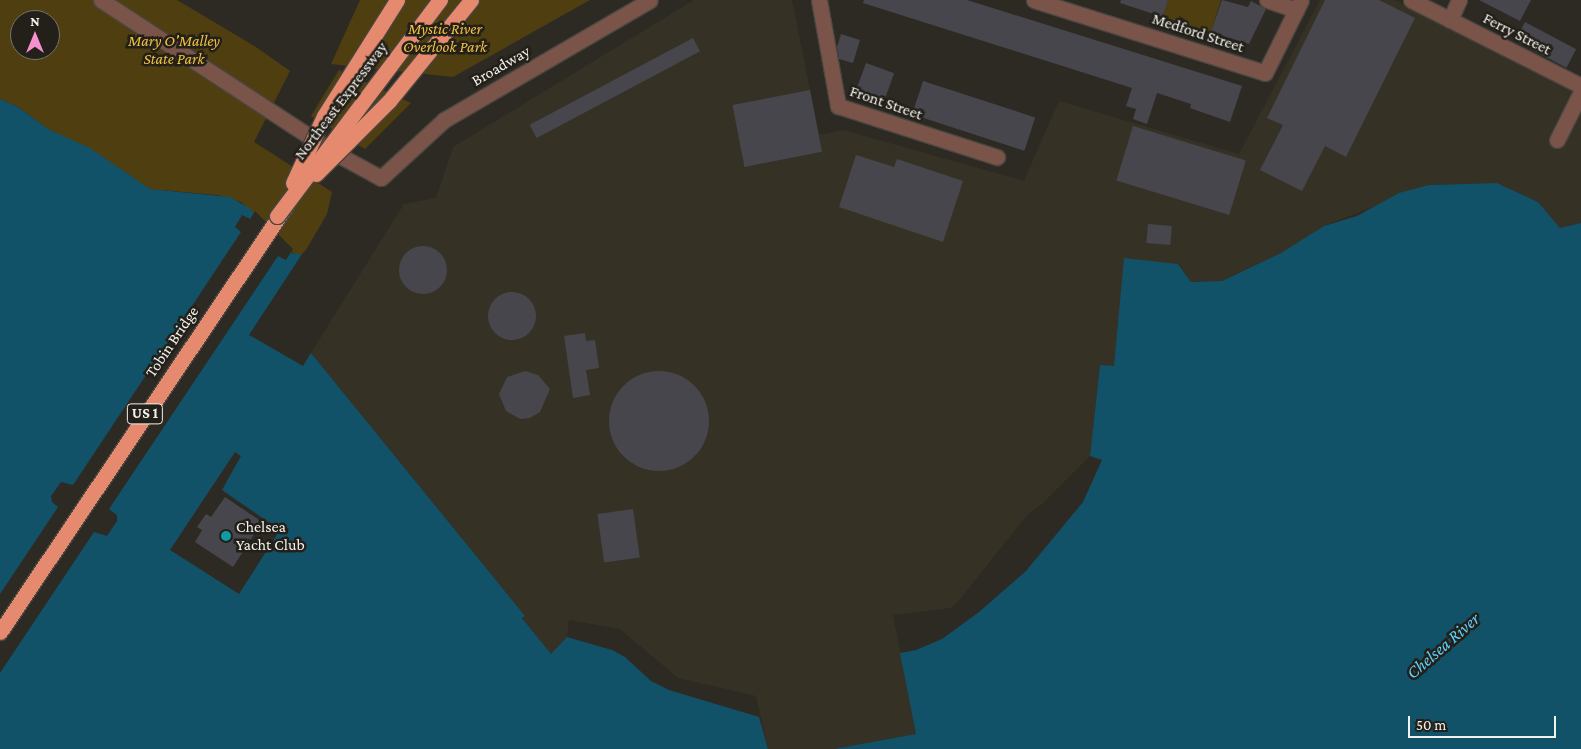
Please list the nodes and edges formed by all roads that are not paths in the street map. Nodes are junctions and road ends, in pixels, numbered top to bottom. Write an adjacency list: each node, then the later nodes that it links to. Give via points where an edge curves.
1 (101, 0): 5 (street, Broadway, via 335,153 381,178 444,120)
2 (397, 0): 18 (highway, bridge, via 324,116)
3 (440, 0): 17 (highway, Northeast Expressway / US 1, bridge, via 345,122); 18 (highway, Northeast Expressway / US 1, bridge)
4 (470, 0): 17 (highway, bridge, via 376,116)
5 (650, 0)
6 (819, 0): 16 (street, Front Street, via 838,106)
7 (1034, 0): 11 (street, Medford Street, via 1265,73)
8 (1267, 0): 11 (street)
9 (1411, 0): 12 (street, Ferry Street)
10 (1459, 0): 12 (street)
11 (1298, 5)
12 (1450, 20): 13 (street, Ferry Street)
13 (1581, 86)
14 (1581, 92): 15 (street)
15 (1557, 140)
16 (996, 157)
17 (292, 197): 19 (highway, Tobin Bridge / US 1, bridge)
18 (277, 216): 19 (highway, Tobin Bridge / US 1)
19 (0, 632)

